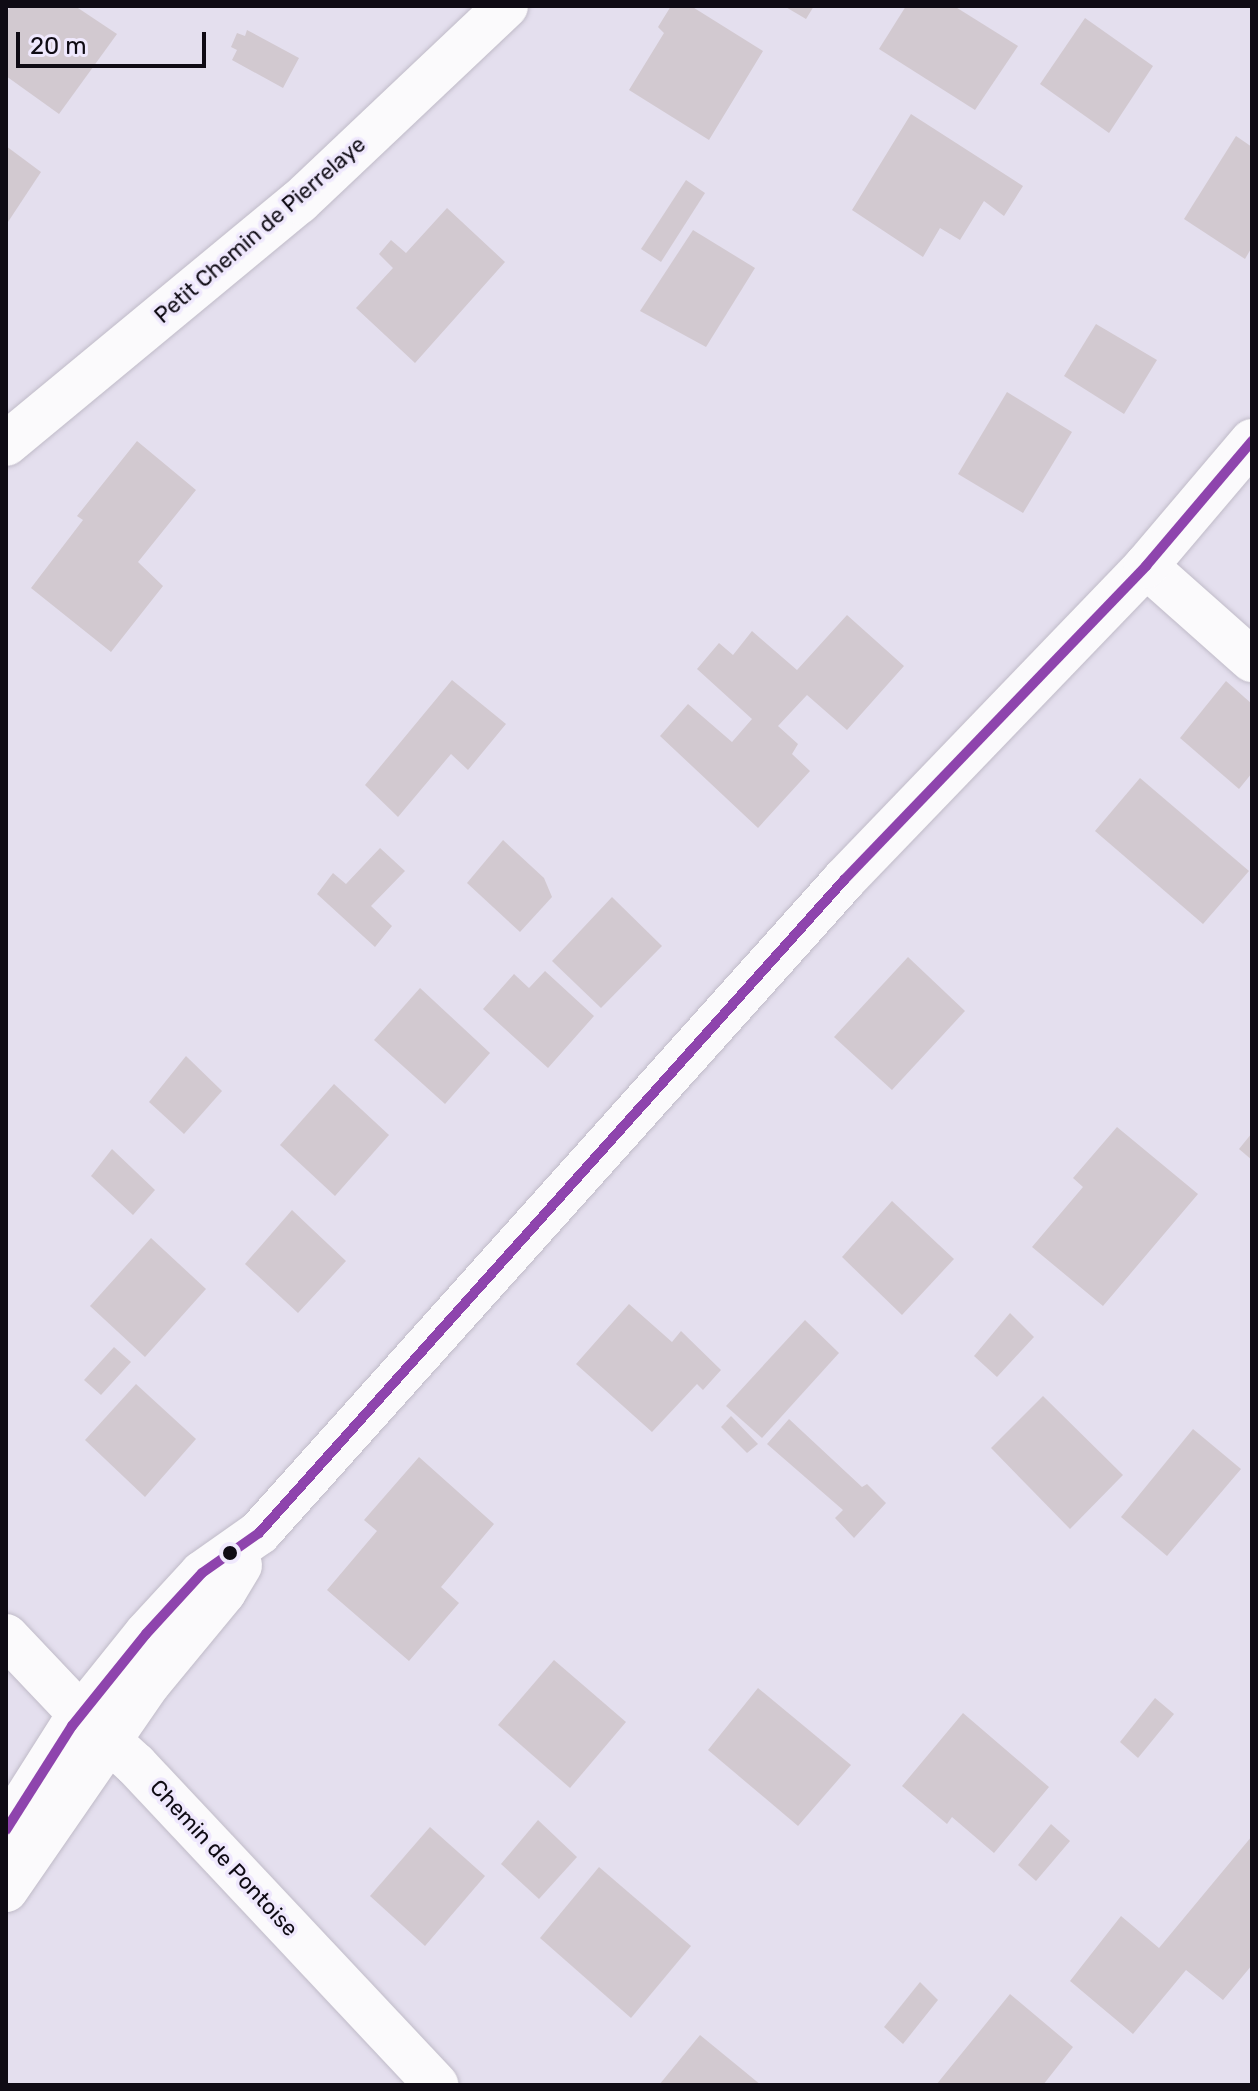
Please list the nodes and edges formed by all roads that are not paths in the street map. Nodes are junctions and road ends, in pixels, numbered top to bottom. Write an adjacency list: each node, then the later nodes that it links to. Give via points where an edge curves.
1 (506, 6): 3 (street, Petit Chemin de Pierrelaye, via 299,202)
2 (1252, 441): 4 (street)
3 (6, 444)
4 (1146, 566): 5 (street); 7 (street, via 844,880 259,1533 224,1592 149,1683)
5 (1252, 660)
6 (6, 1636): 7 (street, Chemin de Pontoise)
7 (95, 1728): 8 (street); 9 (street); 10 (street, Chemin de Pontoise, via 136,1765)
8 (6, 1830)
9 (6, 1890)
10 (437, 2085)

